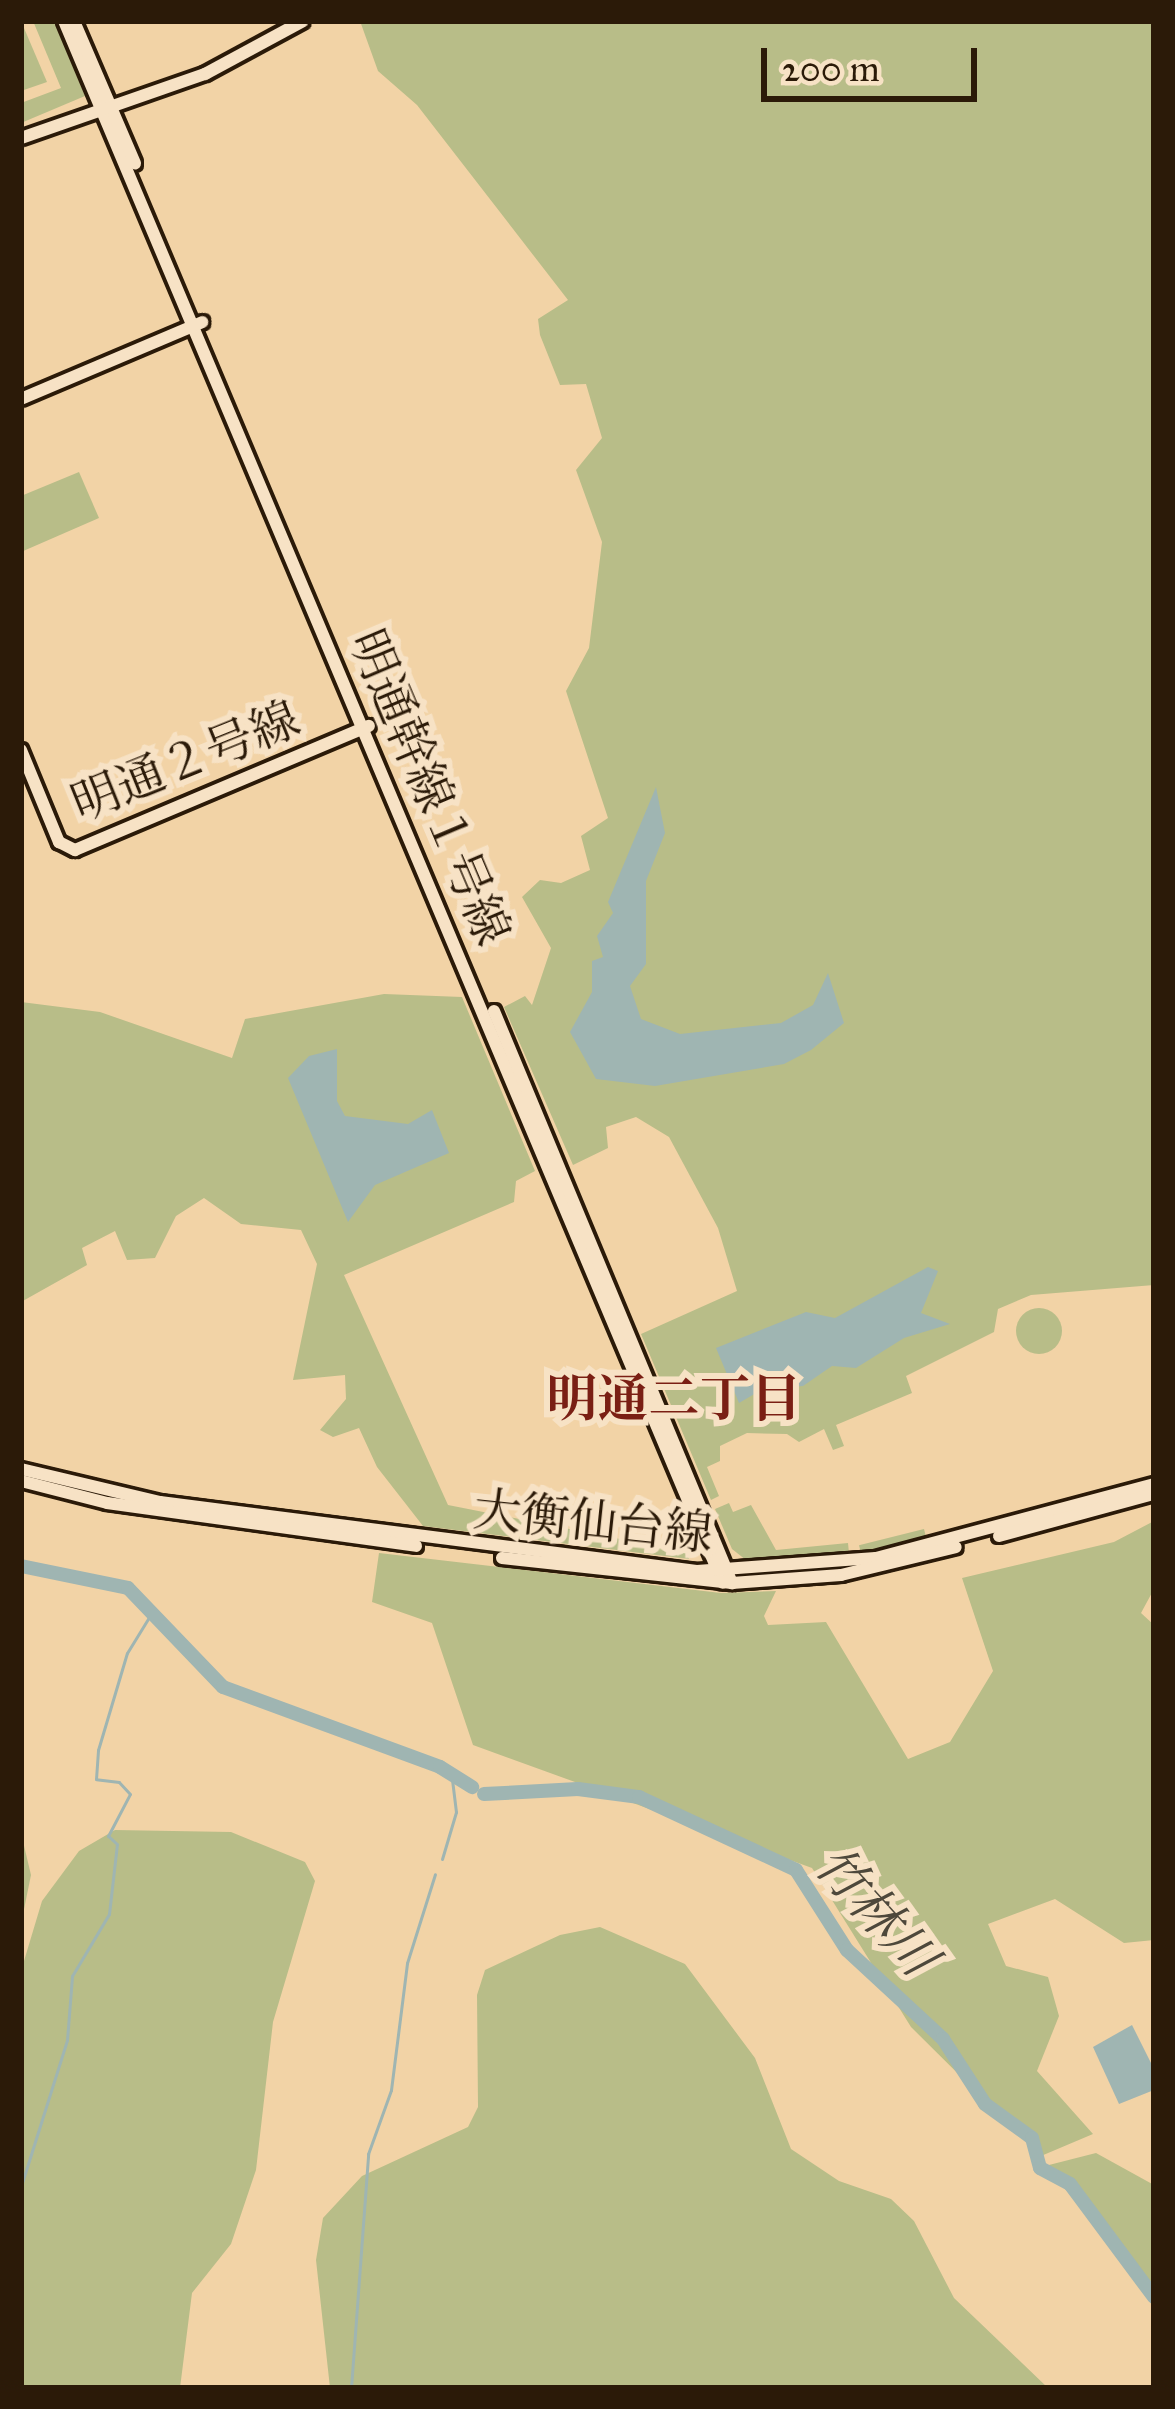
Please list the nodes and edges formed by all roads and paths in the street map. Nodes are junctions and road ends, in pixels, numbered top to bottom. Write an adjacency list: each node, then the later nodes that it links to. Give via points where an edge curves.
1 (64, 21): 4 (street)
2 (74, 21): 4 (street)
3 (302, 21): 4 (street, via 205,74)
4 (107, 109): 5 (street); 6 (street, 明通幹線１号線)
5 (21, 138)
6 (199, 323): 7 (street); 8 (street, 明通幹線１号線)
7 (21, 398)
8 (369, 726): 9 (street, 明通２号線, via 75,850 59,842); 14 (street, 明通幹線１号線)
9 (21, 750)
10 (21, 1469): 14 (street, 大衡仙台線, via 205,1509)
11 (21, 1481): 14 (street, 大衡仙台線, via 198,1517)
12 (1154, 1484): 14 (street, 大衡仙台線, via 875,1558)
13 (1154, 1494): 14 (street, 大衡仙台線, via 875,1568)
14 (727, 1577)

